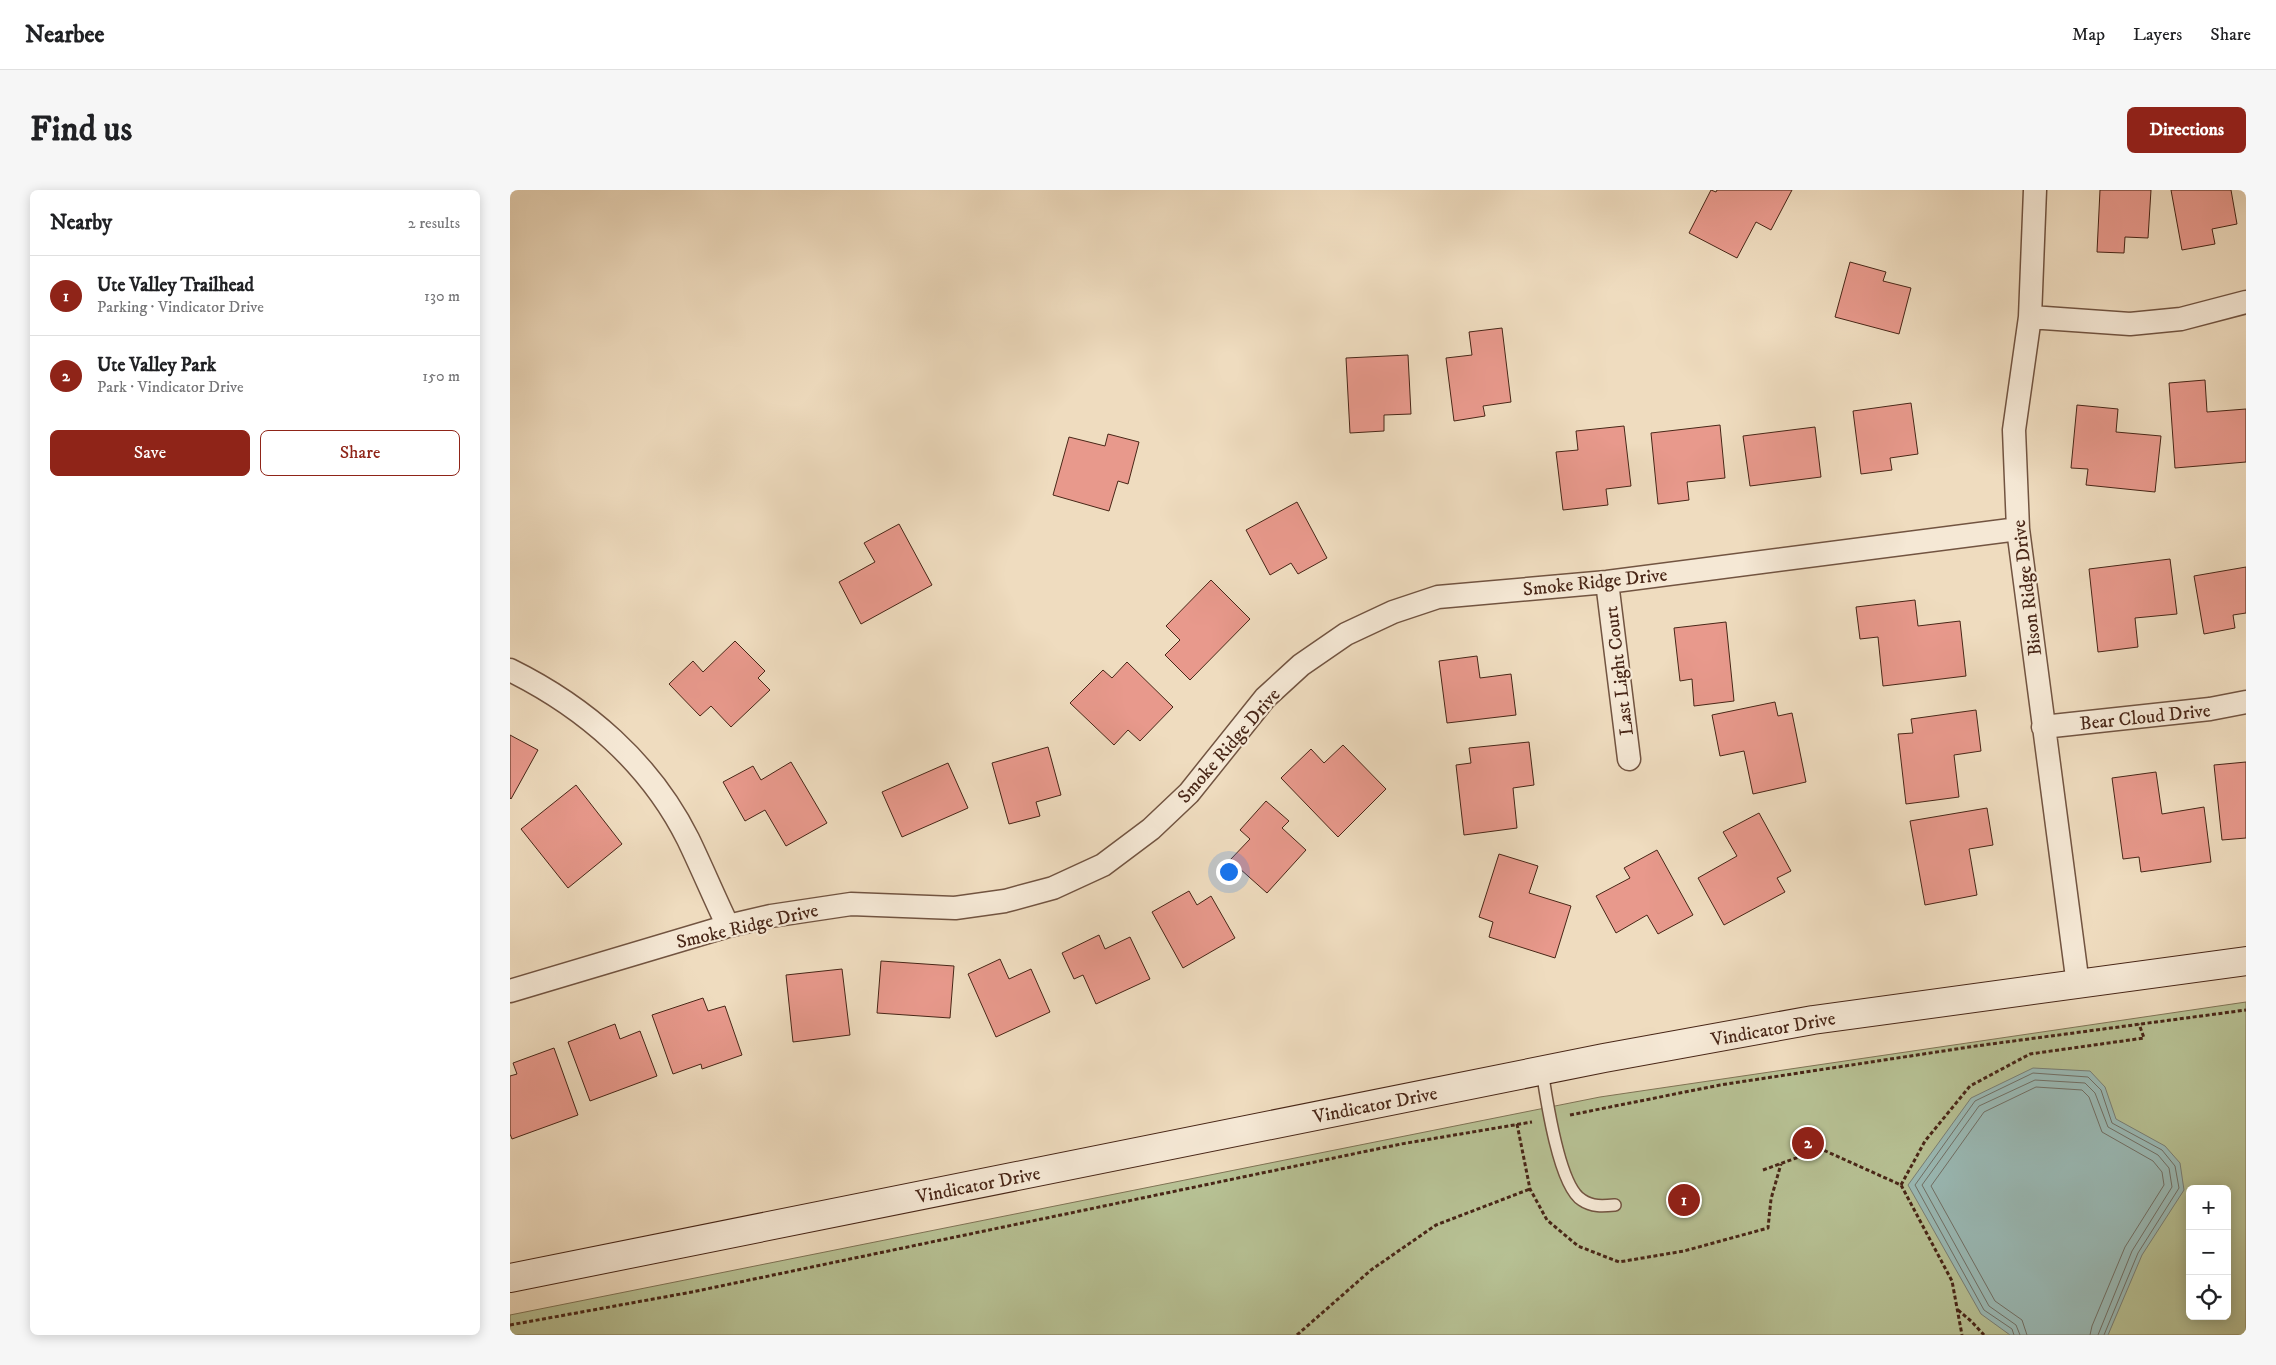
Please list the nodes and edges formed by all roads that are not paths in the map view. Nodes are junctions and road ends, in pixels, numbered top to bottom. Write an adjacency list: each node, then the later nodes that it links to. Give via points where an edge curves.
1 (2035, 190): 3 (street, Bison Ridge Drive)
2 (2246, 302): 3 (street, via 2181,319 2130,324)
3 (2030, 317): 4 (street, Bison Ridge Drive, via 2014,430)
4 (2018, 529): 5 (street, Smoke Ridge Drive); 8 (street, Bison Ridge Drive)
5 (1607, 582): 9 (street, Last Light Court); 10 (street, Smoke Ridge Drive, via 1438,597 1393,612 1346,634 1301,665 1265,698 1189,793 1151,829 1103,865 1053,888 1005,901 955,908 851,904 808,909)
6 (510, 670): 10 (street, via 544,687 588,717 625,751 657,788 688,838)
7 (2246, 702): 8 (street, Bear Cloud Drive, via 2210,709)
8 (2043, 727): 12 (street, Bison Ridge Drive)
9 (1629, 759)
10 (728, 926): 13 (street, Smoke Ridge Drive)
11 (2246, 961): 12 (main road, Vindicator Drive)
12 (2078, 985): 14 (main road, Vindicator Drive, via 1813,1020)
13 (510, 991)
14 (1542, 1070): 15 (lane, via 1549,1119 1567,1179 1580,1200 1596,1206); 16 (main road, Vindicator Drive)
15 (1615, 1205)
16 (510, 1278)

